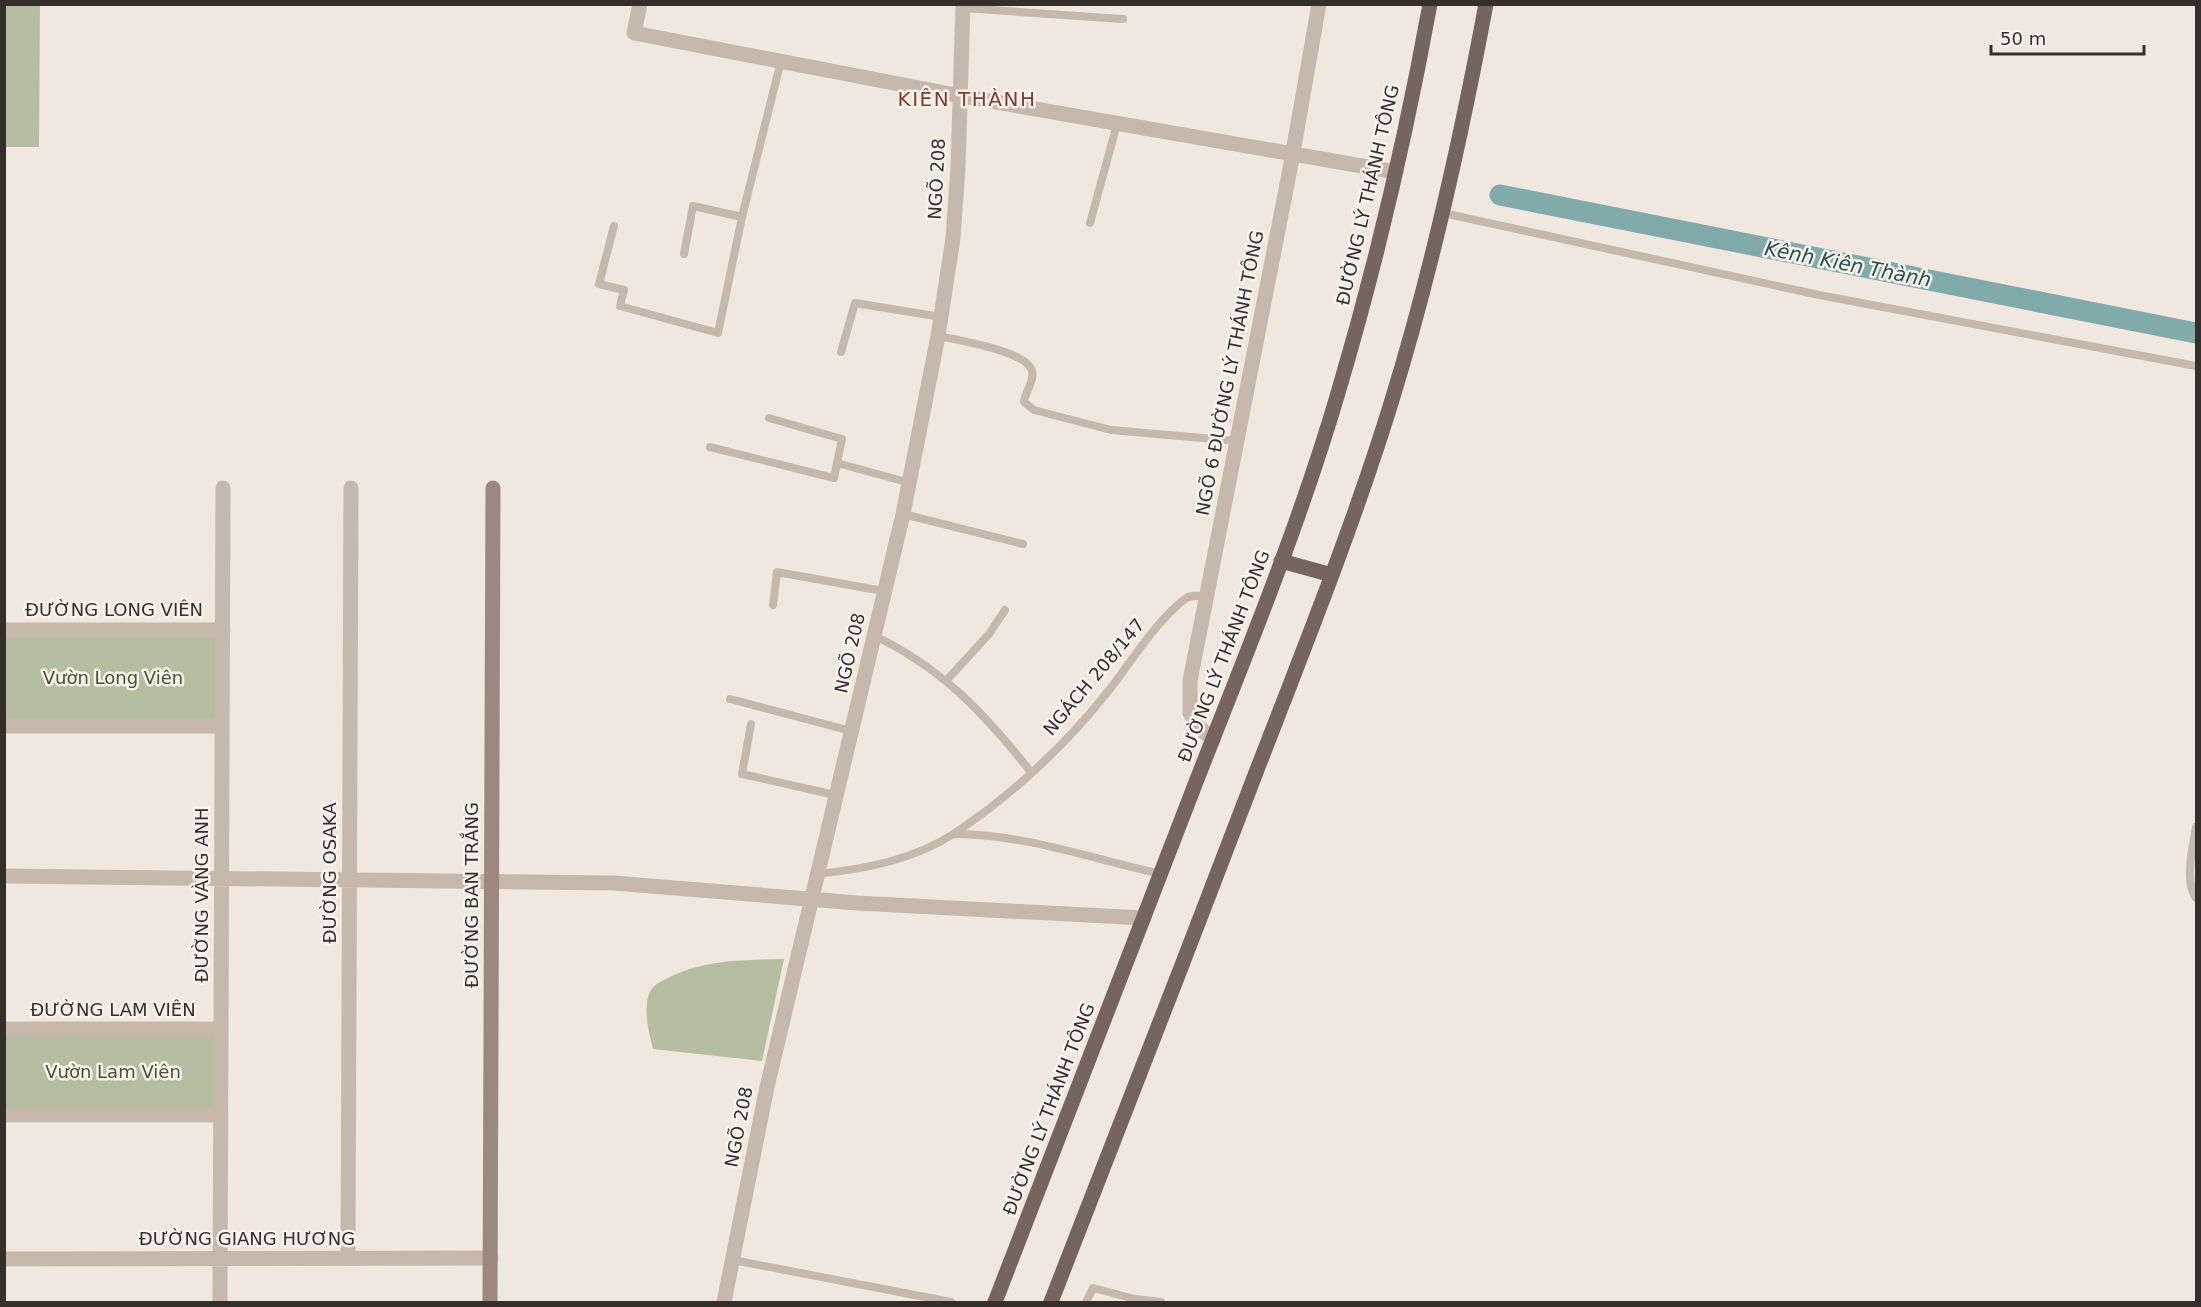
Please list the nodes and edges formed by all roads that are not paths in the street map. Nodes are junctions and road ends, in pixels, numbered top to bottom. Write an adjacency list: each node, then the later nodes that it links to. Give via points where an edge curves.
1 (640, 4): 7 (street, via 634,33)
2 (1319, 4): 10 (street, NGÕ 6 ĐƯỜNG LÝ THÁNH TÔNG)
3 (1430, 4): 11 (main road, ĐƯỜNG LÝ THÁNH TÔNG)
4 (1486, 4): 12 (main road)
5 (963, 6): 6 (lane); 8 (street, NGÕ 208)
6 (1123, 19)
7 (781, 61): 8 (street); 13 (lane)
8 (961, 96): 9 (street); 17 (street, NGÕ 208, via 953,238)
9 (1117, 124): 10 (street); 14 (lane)
10 (1293, 154): 11 (street); 22 (street, NGÕ 6 ĐƯỜNG LÝ THÁNH TÔNG)
11 (1396, 172): 31 (main road, ĐƯỜNG LÝ THÁNH TÔNG, via 1338,393)
12 (1443, 213): 20 (lane, via 1819,295); 32 (main road, via 1390,406)
13 (742, 217): 15 (lane, via 718,333 620,306 624,290 599,284); 16 (lane, via 693,206)
14 (1090, 223)
15 (614, 226)
16 (684, 254)
17 (941, 317): 18 (street, NGÕ 208); 19 (lane, via 855,303)
18 (938, 336): 22 (lane, via 1023,359 1034,374 1024,402 1034,410 1111,430); 25 (street, NGÕ 208)
19 (841, 352)
20 (2196, 366)
21 (769, 418): 24 (lane, via 842,439)
22 (1237, 441): 34 (street, NGÕ 6 ĐƯỜNG LÝ THÁNH TÔNG)
23 (710, 447): 24 (lane, via 834,478)
24 (837, 463): 25 (lane)
25 (910, 483): 29 (street, NGÕ 208)
26 (223, 488): 38 (street, ĐƯỜNG VÀNG ANH)
27 (351, 488): 55 (street, ĐƯỜNG OSAKA)
28 (493, 488): 56 (street, ĐƯỜNG BAN TRẮNG)
29 (903, 514): 30 (lane); 33 (street, NGÕ 208)
30 (1023, 544)
31 (1281, 561): 32 (main road); 46 (main road, ĐƯỜNG LÝ THÁNH TÔNG)
32 (1332, 575): 74 (main road)
33 (884, 591): 35 (lane, via 777,572); 39 (street, NGÕ 208)
34 (1207, 596): 46 (street, NGÕ 6 ĐƯỜNG LÝ THÁNH TÔNG, via 1188,703 1194,720); 47 (lane, NGÁCH 208/147, via 1192,596 1179,605 1089,713)
35 (772, 605)
36 (1005, 610): 40 (lane, via 989,634)
37 (4, 630): 38 (street, ĐƯỜNG LONG VIÊN)
38 (223, 630): 44 (street, ĐƯỜNG VÀNG ANH)
39 (875, 636): 40 (lane, via 903,650); 45 (street, NGÕ 208)
40 (946, 681): 47 (lane)
41 (730, 699): 45 (lane)
42 (751, 724): 48 (lane, via 742,774)
43 (4, 726): 44 (street)
44 (222, 726): 54 (street, ĐƯỜNG VÀNG ANH)
45 (851, 731): 48 (street, NGÕ 208)
46 (1213, 740): 52 (main road, ĐƯỜNG LÝ THÁNH TÔNG)
47 (1031, 772): 50 (lane, NGÁCH 208/147)
48 (835, 795): 51 (street, NGÕ 208)
49 (2196, 827): 57 (lane, via 2190,862)
50 (954, 834): 51 (lane, NGÁCH 208/147, via 889,863); 52 (lane, via 1005,838)
51 (816, 874): 58 (street, NGÕ 208)
52 (1161, 874): 59 (main road, ĐƯỜNG LÝ THÁNH TÔNG)
53 (4, 876): 54 (street)
54 (222, 878): 55 (street); 61 (street, ĐƯỜNG VÀNG ANH)
55 (349, 880): 56 (street); 65 (street, ĐƯỜNG OSAKA)
56 (492, 882): 58 (street, via 614,883); 66 (street, ĐƯỜNG BAN TRẮNG)
57 (2196, 898)
58 (811, 900): 59 (street); 68 (street, NGÕ 208, via 767,1087)
59 (1144, 918): 73 (main road, ĐƯỜNG LÝ THÁNH TÔNG)
60 (4, 1029): 61 (street, ĐƯỜNG LAM VIÊN)
61 (221, 1029): 63 (street, ĐƯỜNG VÀNG ANH)
62 (4, 1115): 63 (street)
63 (221, 1115): 64 (street, ĐƯỜNG VÀNG ANH)
64 (221, 1258): 65 (street, ĐƯỜNG GIANG HƯƠNG); 67 (street, ĐƯỜNG GIANG HƯƠNG); 69 (street, ĐƯỜNG VÀNG ANH)
65 (348, 1258): 66 (street, ĐƯỜNG GIANG HƯƠNG)
66 (490, 1258): 70 (street, ĐƯỜNG BAN TRẮNG)
67 (4, 1259)
68 (733, 1260): 71 (street, NGÕ 208); 72 (lane)
69 (220, 1302)
70 (490, 1302)
71 (724, 1302)
72 (951, 1302)
73 (995, 1302)
74 (1052, 1302)
75 (1086, 1302): 76 (lane, via 1092,1288)
76 (1161, 1302)

